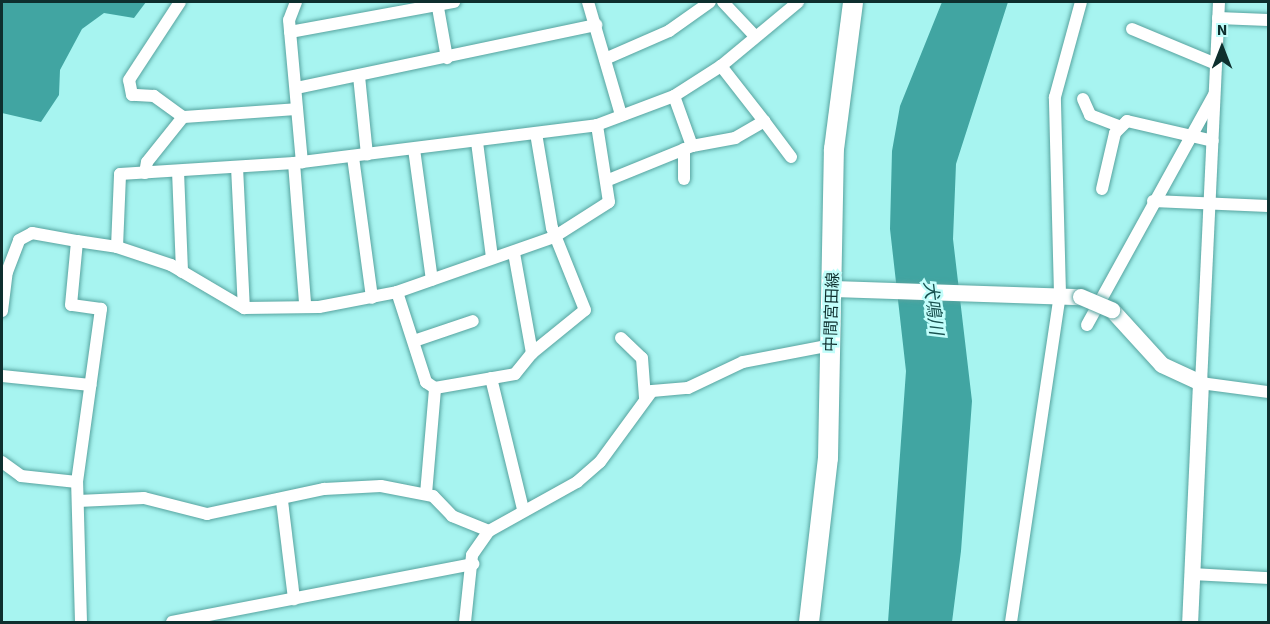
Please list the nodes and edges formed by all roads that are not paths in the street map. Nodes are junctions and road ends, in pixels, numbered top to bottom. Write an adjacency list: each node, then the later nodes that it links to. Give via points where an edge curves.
1 (180, 2): 30 (street, via 129,80 132,95 154,96)
2 (296, 2): 17 (street)
3 (454, 2): 11 (street)
4 (591, 2): 15 (street)
5 (710, 2): 20 (street, via 669,31)
6 (723, 2): 18 (street)
7 (798, 2): 12 (street)
8 (853, 2): 60 (main road, 中間宮田線, via 834,149)
9 (1081, 2): 63 (street, via 1055,97)
10 (1219, 2): 13 (street)
11 (437, 3): 17 (street); 19 (street)
12 (782, 6): 18 (street)
13 (1218, 18): 14 (street); 21 (street)
14 (1269, 20)
15 (596, 25): 19 (street); 20 (street)
16 (1132, 29): 21 (street)
17 (290, 33): 24 (street)
18 (754, 35): 22 (street)
19 (447, 58): 23 (street)
20 (605, 59): 29 (street)
21 (1216, 64): 25 (street)
22 (721, 66): 26 (street); 31 (street)
23 (358, 76): 24 (street); 40 (street)
24 (297, 88): 28 (street)
25 (1215, 94): 35 (street); 36 (street)
26 (674, 96): 29 (street); 38 (street)
27 (1083, 99): 33 (street, via 1090,115)
28 (297, 109): 30 (street); 43 (street)
29 (621, 115): 32 (street)
30 (183, 117): 46 (street, via 147,162)
31 (764, 121): 38 (street, via 735,138); 42 (street)
32 (597, 125): 34 (street); 48 (street)
33 (1118, 126): 35 (street, via 1137,120); 49 (street)
34 (536, 133): 37 (street); 53 (street)
35 (1192, 134): 36 (street); 50 (street)
36 (1213, 141): 51 (street)
37 (477, 142): 39 (street); 57 (street)
38 (688, 148): 47 (street); 48 (street)
39 (414, 149): 40 (street); 59 (street)
40 (368, 155): 41 (street)
41 (353, 157): 43 (street); 64 (street)
42 (791, 157)
43 (298, 163): 44 (street); 65 (street)
44 (237, 167): 45 (street); 66 (street)
45 (178, 171): 46 (street); 58 (street)
46 (145, 173): 55 (street, via 120,174)
47 (684, 179)
48 (606, 182): 53 (street, via 609,202)
49 (1102, 189)
50 (1153, 201): 51 (street); 69 (street)
51 (1211, 204): 52 (street); 76 (street)
52 (1269, 206)
53 (556, 235): 56 (street); 73 (street, via 571,286 585,310)
54 (77, 241): 55 (street); 61 (street, via 32,233 19,240); 77 (street, via 71,305 100,309)
55 (117, 247): 58 (street)
56 (514, 253): 57 (street); 73 (street)
57 (492, 258): 59 (street)
58 (182, 272): 66 (street)
59 (432, 280): 62 (street)
60 (841, 290): 63 (street); 72 (main road, 中間宮田線)
61 (2, 291): 67 (street)
62 (397, 292): 64 (street); 71 (street)
63 (1054, 294): 76 (street, bridge, via 1081,297 1112,310 1162,365); 96 (street)
64 (372, 298): 65 (street, via 319,307)
65 (305, 304): 66 (street)
66 (244, 308)
67 (2, 310)
68 (473, 321): 71 (street)
69 (1087, 325)
70 (621, 338): 80 (street, via 642,358)
71 (414, 340): 78 (street, via 426,382)
72 (831, 345): 80 (street, via 744,362 688,387 652,391); 95 (main road, 中間宮田線, via 828,458)
73 (532, 353): 75 (street, via 515,374)
74 (2, 376): 77 (street)
75 (491, 378): 78 (street); 86 (street)
76 (1201, 383): 79 (street); 89 (street)
77 (91, 385): 82 (street)
78 (435, 388): 83 (street)
79 (1269, 392)
80 (645, 398): 86 (street, via 600,462 577,483)
81 (2, 462): 82 (street, via 21,476)
82 (77, 482): 84 (street)
83 (426, 494): 85 (street, via 349,485); 87 (street, via 452,516)
84 (78, 501): 85 (street, via 144,498 207,514); 92 (street)
85 (282, 501): 91 (street)
86 (523, 509): 87 (street)
87 (489, 531): 88 (street, via 472,555)
88 (473, 564): 91 (street); 94 (street)
89 (1193, 574): 90 (street); 97 (street)
90 (1269, 578)
91 (294, 599): 93 (street)
92 (81, 622)
93 (172, 622)
94 (465, 622)
95 (809, 622)
96 (1011, 622)
97 (1190, 622)

